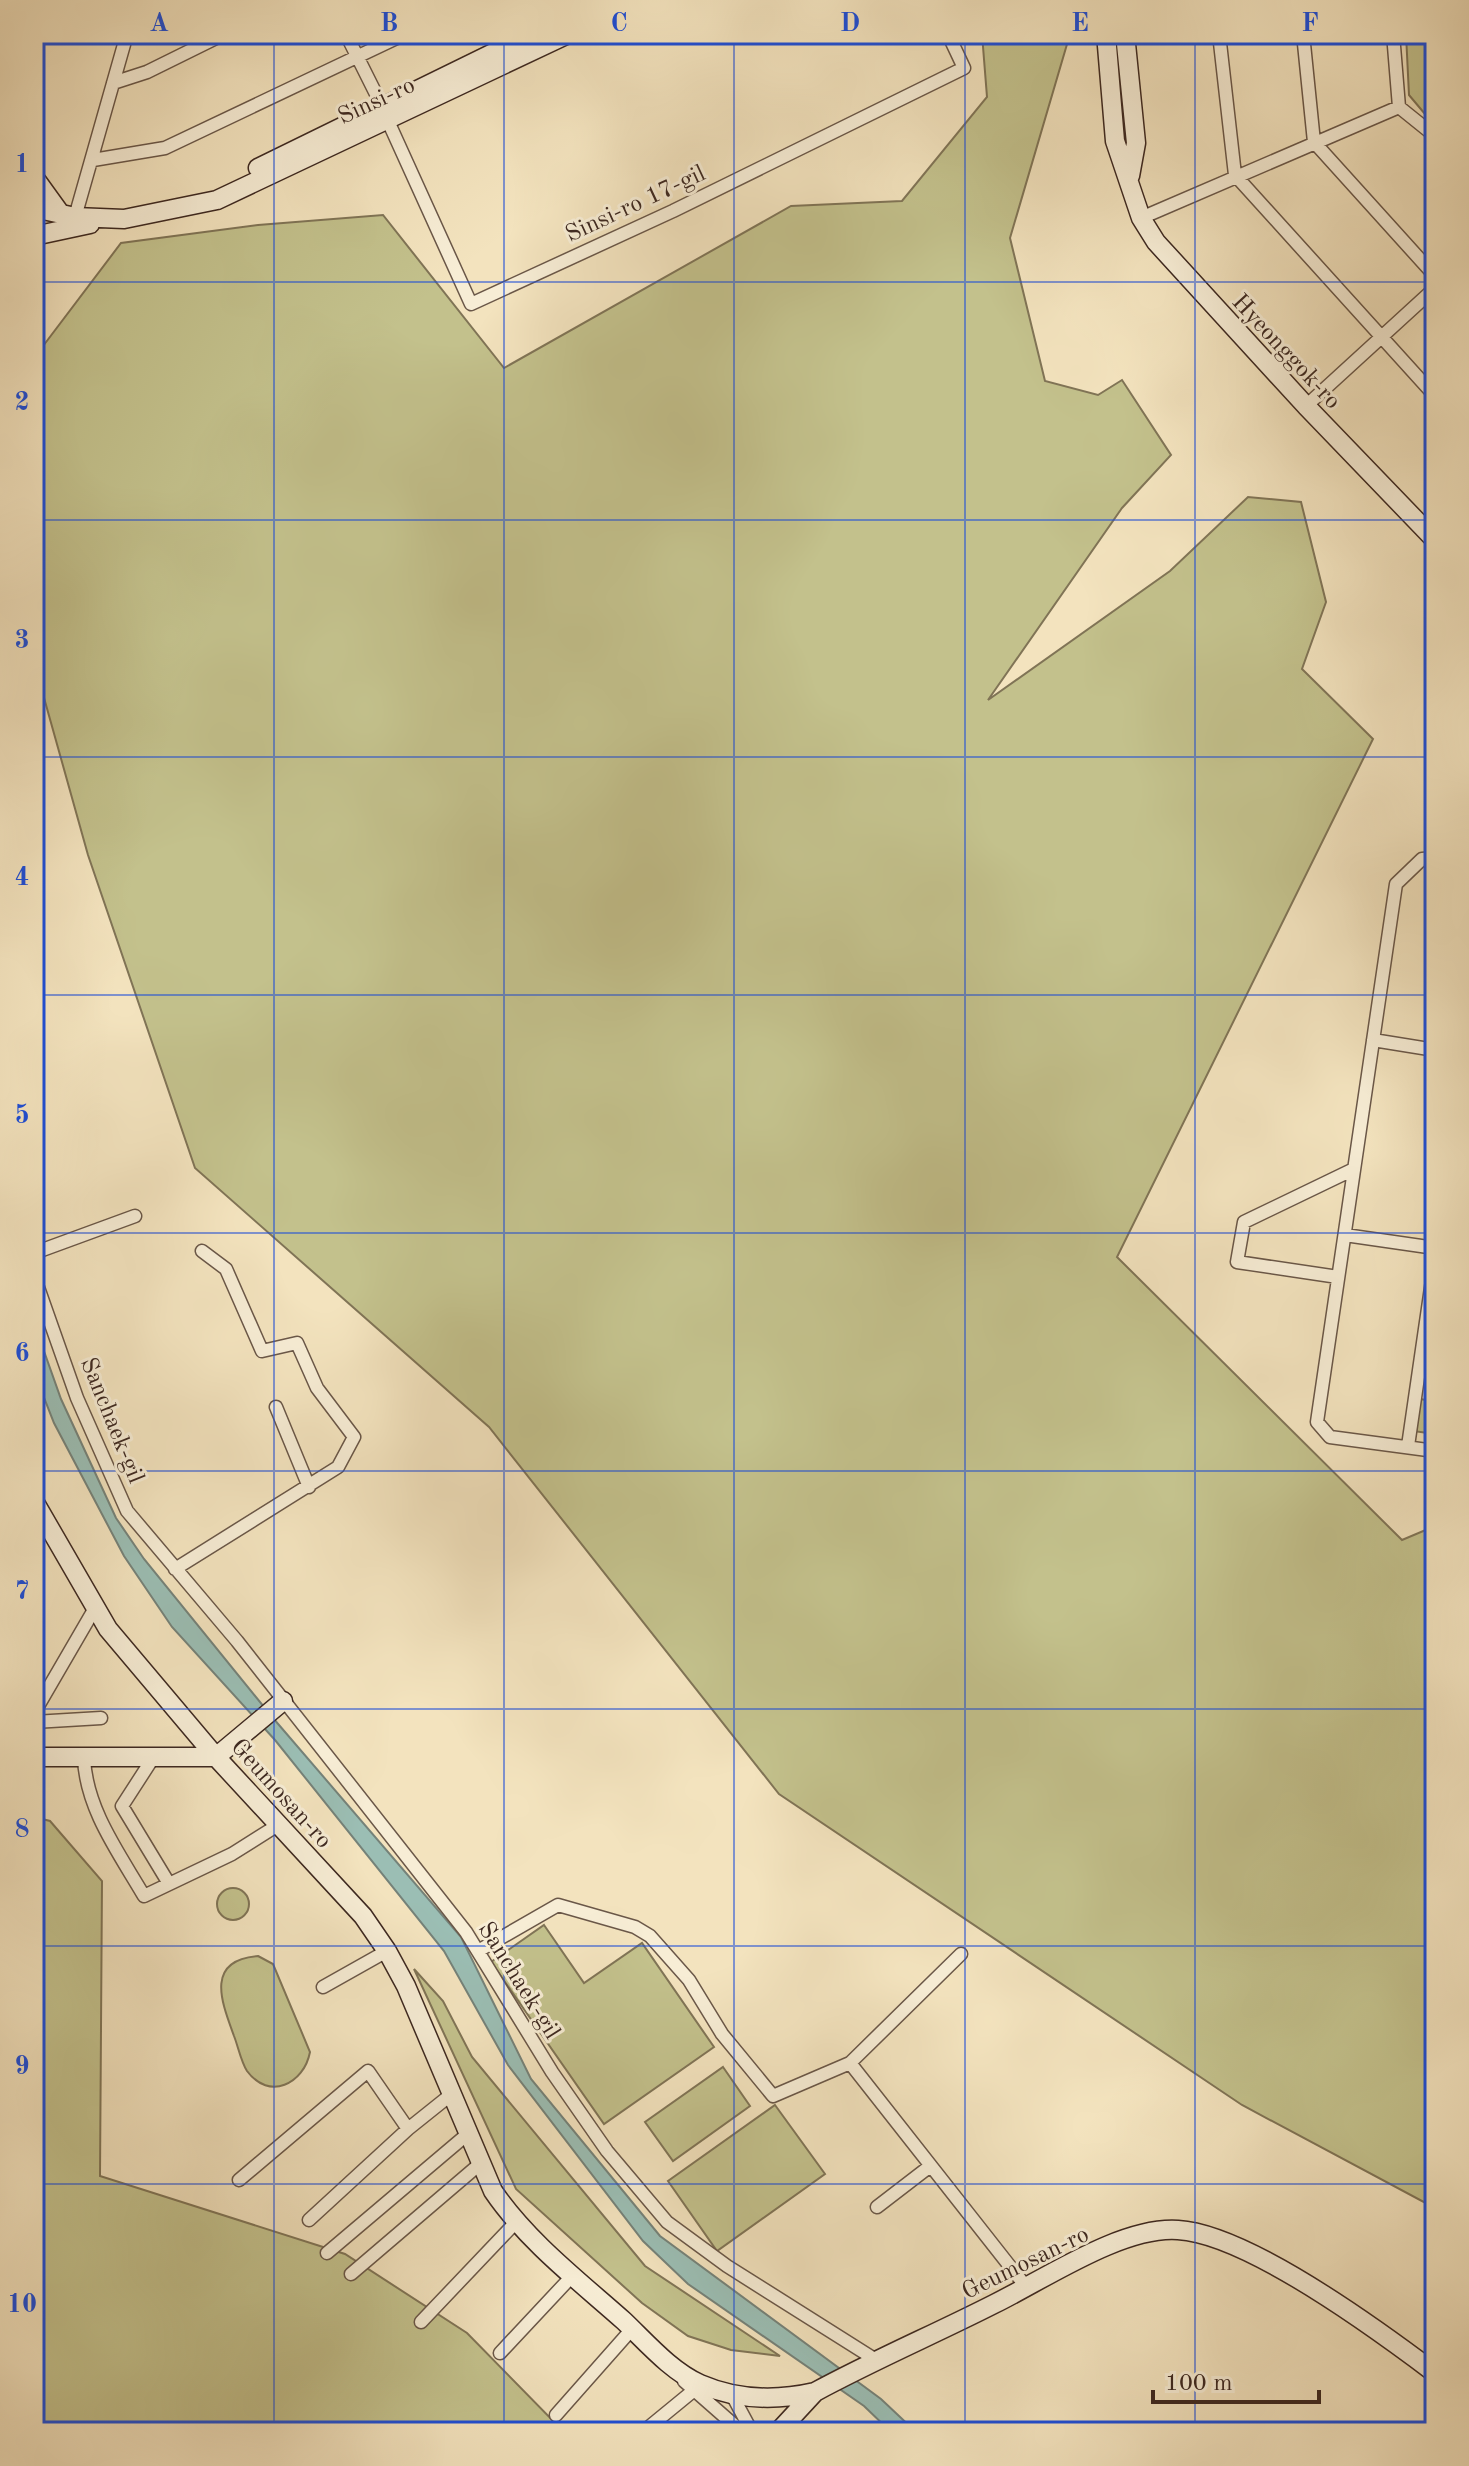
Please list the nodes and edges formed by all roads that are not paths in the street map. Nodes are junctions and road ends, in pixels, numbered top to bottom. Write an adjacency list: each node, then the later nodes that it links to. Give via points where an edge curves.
1 (127, 34): 14 (street)
2 (224, 34): 14 (street)
3 (346, 34): 13 (street)
4 (405, 34): 13 (street)
5 (532, 34): 16 (street, Sinsi-ro)
6 (568, 34): 16 (street, Sinsi-ro)
7 (948, 34): 16 (street, Sinsi-ro 17-gil, via 964,68 471,304)
8 (1106, 34): 22 (street, Hyeonggok-ro, via 1115,141)
9 (1125, 34): 22 (street, Hyeonggok-ro, via 1136,143)
10 (1219, 34): 20 (street)
11 (1303, 34): 18 (street)
12 (1393, 34): 15 (street)
13 (357, 57): 16 (street); 19 (street, via 165,148)
14 (113, 83): 19 (street)
15 (1399, 107): 17 (street); 18 (street)
16 (386, 115): 26 (street, Sinsi-ro, via 217,200)
17 (1435, 136)
18 (1314, 142): 20 (street); 28 (street)
19 (93, 160): 24 (street)
20 (1235, 175): 25 (street); 30 (street)
21 (34, 177): 24 (street)
22 (1130, 179): 25 (street, Hyeonggok-ro)
23 (34, 208): 24 (street, Sinsi-ro)
24 (68, 215): 26 (street, Sinsi-ro)
25 (1141, 218): 32 (street, Hyeonggok-ro, via 1171,262)
26 (124, 219): 27 (street)
27 (34, 236)
28 (1435, 276)
29 (1435, 288): 30 (street)
30 (1382, 337): 31 (street); 32 (street)
31 (1435, 396)
32 (1306, 406): 33 (street, Hyeonggok-ro)
33 (1435, 540)
34 (1435, 858): 35 (street, via 1422,859 1396,884)
35 (1373, 1040): 36 (street); 37 (street)
36 (1435, 1050)
37 (1354, 1169): 39 (street); 45 (street, via 1244,1222 1237,1262)
38 (135, 1216): 42 (street)
39 (1345, 1235): 40 (street); 45 (street)
40 (1435, 1248)
41 (202, 1251): 49 (street, via 226,1269 262,1351 297,1343 317,1388 354,1437 338,1467)
42 (34, 1253)
43 (1435, 1260): 47 (street)
44 (34, 1276): 51 (street, Sanchaek-gil, via 77,1398 127,1511)
45 (1338, 1277): 47 (street, via 1317,1422 1330,1437)
46 (276, 1407): 49 (street)
47 (1408, 1446): 48 (street)
48 (1435, 1451)
49 (309, 1487): 51 (street)
50 (34, 1501): 52 (street, Geumosan-ro)
51 (175, 1569): 53 (street, Sanchaek-gil)
52 (95, 1608): 54 (street); 58 (street, Geumosan-ro)
53 (283, 1701): 58 (street); 64 (street, Sanchaek-gil)
54 (34, 1713)
55 (101, 1718): 56 (street)
56 (34, 1722)
57 (34, 1757): 59 (street)
58 (216, 1757): 60 (street); 61 (street, Geumosan-ro)
59 (84, 1758): 60 (street); 62 (street, via 85,1781 97,1811 144,1896)
60 (153, 1758): 62 (street, via 122,1806)
61 (278, 1825): 62 (street, via 232,1854); 63 (street, Geumosan-ro, via 363,1916)
62 (168, 1882)
63 (387, 1951): 66 (street); 68 (street, Geumosan-ro)
64 (478, 1951): 67 (street, via 558,1905 635,1927 650,1936 689,1980 722,2034 773,2096); 85 (street, Sanchaek-gil, via 583,2117 667,2222)
65 (961, 1954): 67 (street)
66 (323, 1987)
67 (850, 2063): 72 (street)
68 (453, 2093): 69 (street); 70 (street, Geumosan-ro)
69 (408, 2129): 73 (street, via 368,2071); 75 (street)
70 (470, 2132): 71 (street, Geumosan-ro); 77 (street)
71 (481, 2163): 76 (street, Geumosan-ro, via 493,2191); 78 (street)
72 (929, 2167): 74 (street); 80 (street)
73 (239, 2180)
74 (877, 2207)
75 (309, 2220)
76 (517, 2221): 79 (street, Geumosan-ro); 81 (street)
77 (327, 2253)
78 (351, 2274)
79 (573, 2275): 82 (street, Geumosan-ro); 84 (street)
80 (1027, 2288): 85 (street, Geumosan-ro); 86 (street, Geumosan-ro, via 1153,2230 1200,2233 1263,2260 1374,2327)
81 (421, 2322)
82 (632, 2329): 83 (street, Geumosan-ro); 90 (street)
83 (657, 2352): 87 (street); 89 (street, Geumosan-ro, via 688,2378)
84 (500, 2353)
85 (876, 2360): 88 (street, Geumosan-ro)
86 (1435, 2373)
87 (693, 2391): 91 (street); 92 (street)
88 (815, 2392): 89 (street, Geumosan-ro, via 770,2399); 94 (street)
89 (731, 2393): 93 (street)
90 (556, 2415)
91 (643, 2432)
92 (742, 2432)
93 (752, 2432)
94 (778, 2432)

